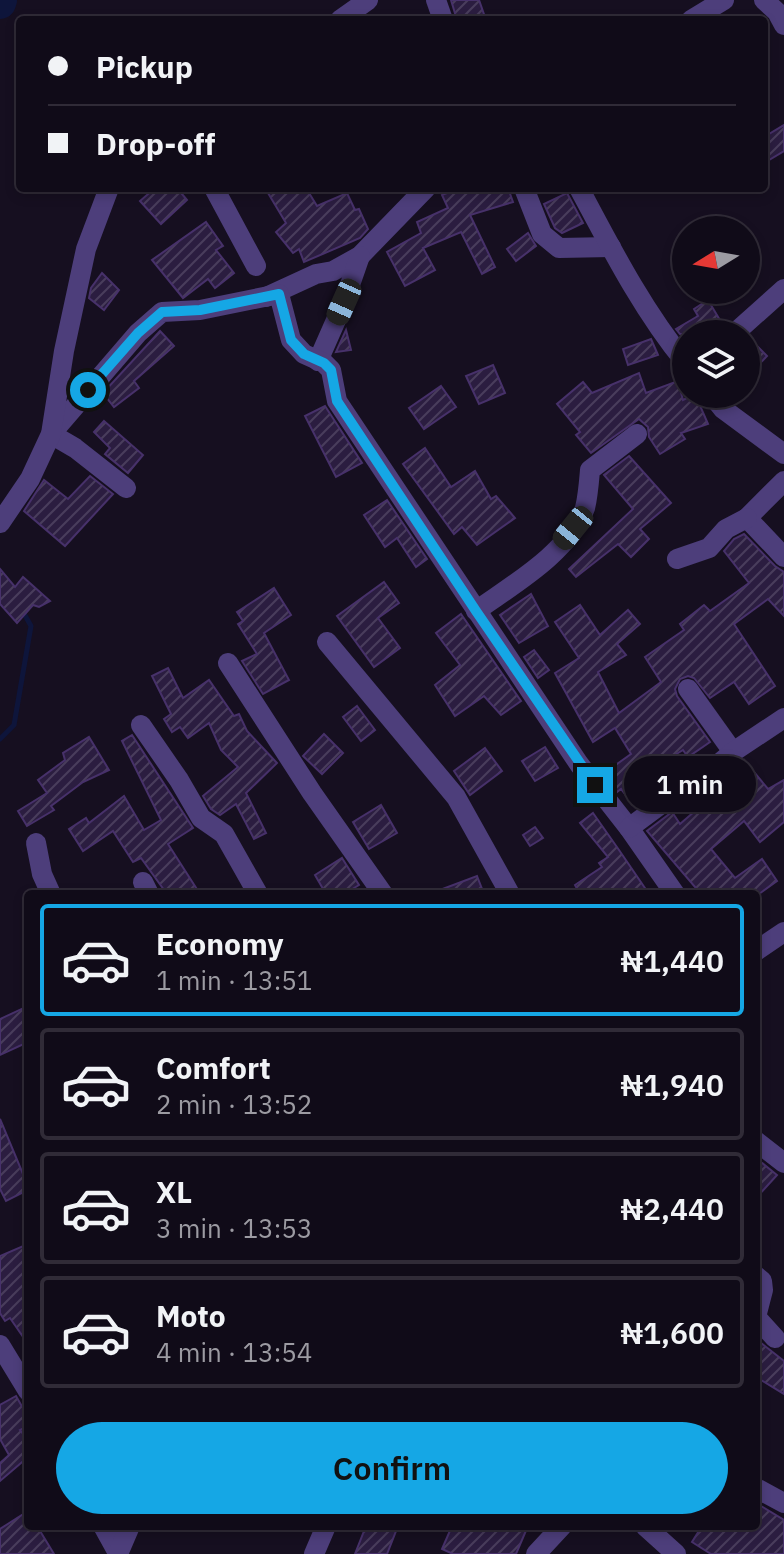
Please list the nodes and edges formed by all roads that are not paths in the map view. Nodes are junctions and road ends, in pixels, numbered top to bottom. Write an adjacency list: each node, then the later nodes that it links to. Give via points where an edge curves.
1 (368, 0): 3 (street)
2 (718, 2): 4 (street)
3 (346, 16)
4 (697, 16)
5 (107, 192): 19 (street, via 86,249)
6 (216, 192): 12 (street)
7 (422, 192): 11 (street)
8 (526, 192): 10 (street, via 542,234 559,248)
9 (581, 192): 10 (street)
10 (611, 247): 16 (street)
11 (360, 256): 14 (street); 17 (street)
12 (256, 266)
13 (784, 289): 15 (street)
14 (266, 297): 17 (street, via 279,294 291,340); 19 (street, via 162,312)
15 (749, 320)
16 (672, 346)
17 (318, 361): 28 (street, via 331,370 337,401)
18 (722, 408): 21 (street)
19 (51, 434): 23 (street); 25 (street, via 30,479)
20 (637, 434): 28 (street, via 590,470 584,508 548,559)
21 (784, 454)
22 (784, 481): 24 (street)
23 (126, 488)
24 (747, 518): 26 (street); 27 (street, via 726,529 709,548)
25 (0, 523)
26 (784, 557)
27 (677, 559)
28 (476, 611): 35 (street)
29 (327, 642): 40 (street, via 456,797)
30 (228, 663): 39 (street)
31 (688, 689): 34 (street)
32 (784, 718): 34 (street)
33 (141, 725): 38 (street, via 201,818 224,834)
34 (733, 752): 35 (street)
35 (629, 828): 41 (street)
36 (36, 843): 37 (street)
37 (49, 890)
38 (256, 890)
39 (380, 890)
40 (508, 890)
41 (672, 890)
42 (784, 932): 43 (street)
43 (760, 948)
44 (760, 1144): 45 (street)
45 (784, 1163)
46 (760, 1279): 47 (street)
47 (760, 1302)
48 (760, 1321): 49 (street)
49 (775, 1338)
50 (0, 1345): 51 (street)
51 (24, 1384)
52 (760, 1490): 53 (street)
53 (784, 1503)
54 (105, 1530): 59 (street)
55 (128, 1530): 59 (street)
56 (324, 1530): 60 (street)
57 (558, 1530): 61 (street)
58 (649, 1530): 62 (street)
59 (118, 1554)
60 (314, 1554)
61 (536, 1554)
62 (676, 1554)

